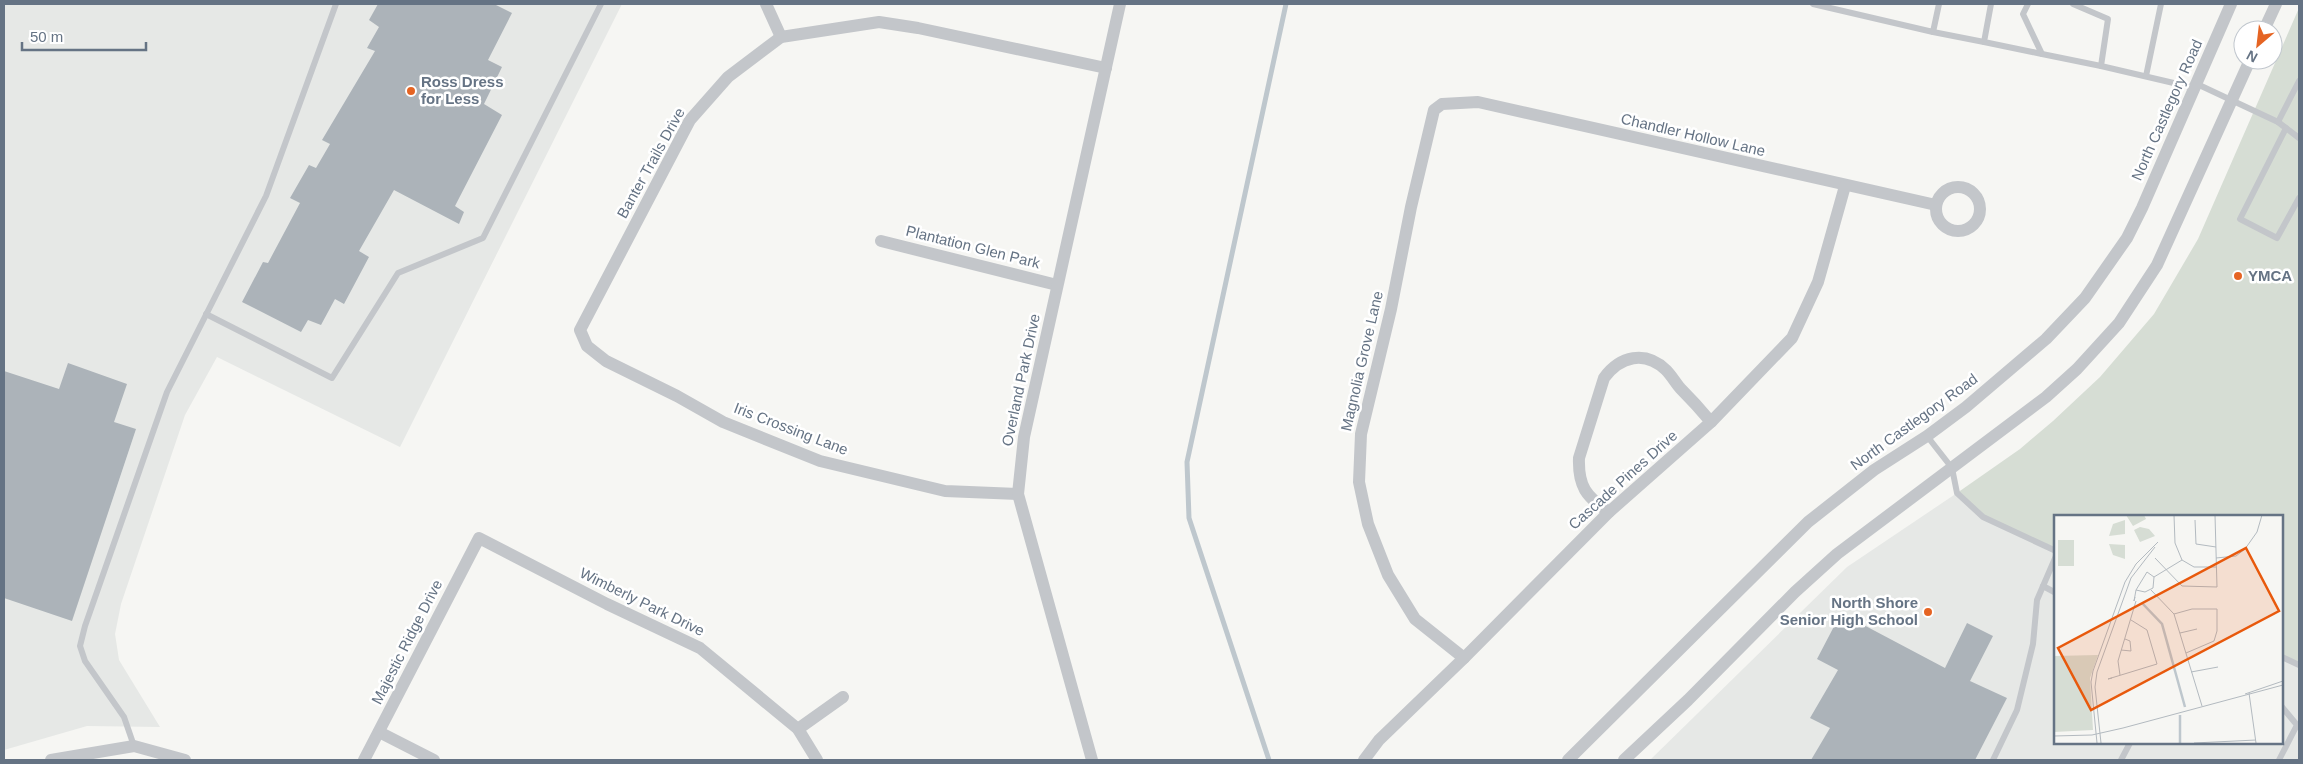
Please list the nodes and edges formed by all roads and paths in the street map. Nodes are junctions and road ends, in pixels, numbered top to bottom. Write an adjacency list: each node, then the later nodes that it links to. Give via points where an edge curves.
1 (336, 4): 34 (lane, via 266,196)
2 (601, 4): 34 (lane, via 483,238 398,273 332,378)
3 (766, 4): 15 (street)
4 (1120, 4): 19 (street, Overland Park Drive)
5 (1813, 4): 14 (lane)
6 (1939, 4): 14 (lane)
7 (1991, 4): 16 (lane)
8 (2028, 4): 17 (lane, via 2024,14)
9 (2073, 4): 18 (lane, via 2108,19)
10 (2161, 4): 21 (lane)
11 (2231, 4): 23 (street, North Castlegory Road)
12 (2276, 4): 13 (street)
13 (2269, 20)
14 (1933, 32): 16 (lane)
15 (781, 37): 19 (street, Banter Trails Drive, via 879,22); 35 (street, Banter Trails Drive, via 728,77 690,120)
16 (1984, 42): 17 (lane)
17 (2042, 54): 18 (lane)
18 (2101, 66): 21 (lane)
19 (1106, 68): 33 (street, Overland Park Drive)
20 (2246, 70): 24 (street)
21 (2146, 76): 23 (lane)
22 (2299, 81): 26 (lane)
23 (2196, 86): 24 (lane); 37 (street, North Castlegory Road, via 2127,238 2085,298 2046,339)
24 (2232, 100): 26 (lane); 38 (street, via 2157,266 2119,323 2046,397)
25 (1442, 104): 29 (street, Chandler Hollow Lane, via 1478,102); 47 (street, Magnolia Grove Lane, via 1434,110 1430,124 1373,379 1361,434 1359,482 1368,524 1388,575 1415,619)
26 (2278, 122): 27 (lane)
27 (2286, 128): 28 (lane); 30 (lane, via 2240,219 2278,238)
28 (2299, 138)
29 (1845, 186): 31 (street, Chandler Hollow Lane); 36 (street, Cascade Pines Drive, via 1818,282 1792,338)
30 (2299, 198)
31 (1936, 205)
32 (881, 241): 33 (street, Plantation Glen Park)
33 (1057, 285): 39 (street, Overland Park Drive, via 1024,437)
34 (206, 314): 54 (lane, via 167,392 80,646 85,661 129,725)
35 (580, 330): 39 (street, Iris Crossing Lane, via 587,346 606,361 724,422 820,461 945,490)
36 (1711, 422): 40 (street, Cascade Pines Drive); 40 (street, via 1668,371 1656,362 1634,357 1612,367 1604,378 1578,470 1587,495)
37 (1927, 436): 38 (lane); 62 (street, North Castlegory Road, via 1874,470 1808,522)
38 (1952, 468): 42 (lane, via 1956,493 1983,517); 63 (street, via 1830,560)
39 (1018, 494): 60 (street, Overland Park Drive)
40 (1609, 512): 47 (street, Cascade Pines Drive)
41 (478, 538): 51 (street, Wimberly Park Drive, via 700,648); 52 (street, Majestic Ridge Drive)
42 (2054, 550)
43 (2054, 561): 44 (lane)
44 (2043, 586): 45 (lane); 64 (lane, via 2037,600 2033,644 2017,710)
45 (2054, 591)
46 (2283, 657): 48 (lane)
47 (1464, 658): 61 (street, Cascade Pines Drive, via 1379,740)
48 (2299, 665)
49 (843, 697): 51 (street)
50 (2283, 708): 66 (lane, via 2297,725)
51 (798, 729): 59 (street, Wimberly Park Drive)
52 (379, 732): 57 (street, Majestic Ridge Drive); 58 (street)
53 (2129, 744): 65 (lane)
54 (134, 746): 55 (street); 56 (street)
55 (51, 760)
56 (185, 760)
57 (364, 760)
58 (434, 760)
59 (817, 760)
60 (1092, 760)
61 (1364, 760)
62 (1568, 760)
63 (1624, 760)
64 (1993, 760)
65 (2121, 760)
66 (2279, 760)

